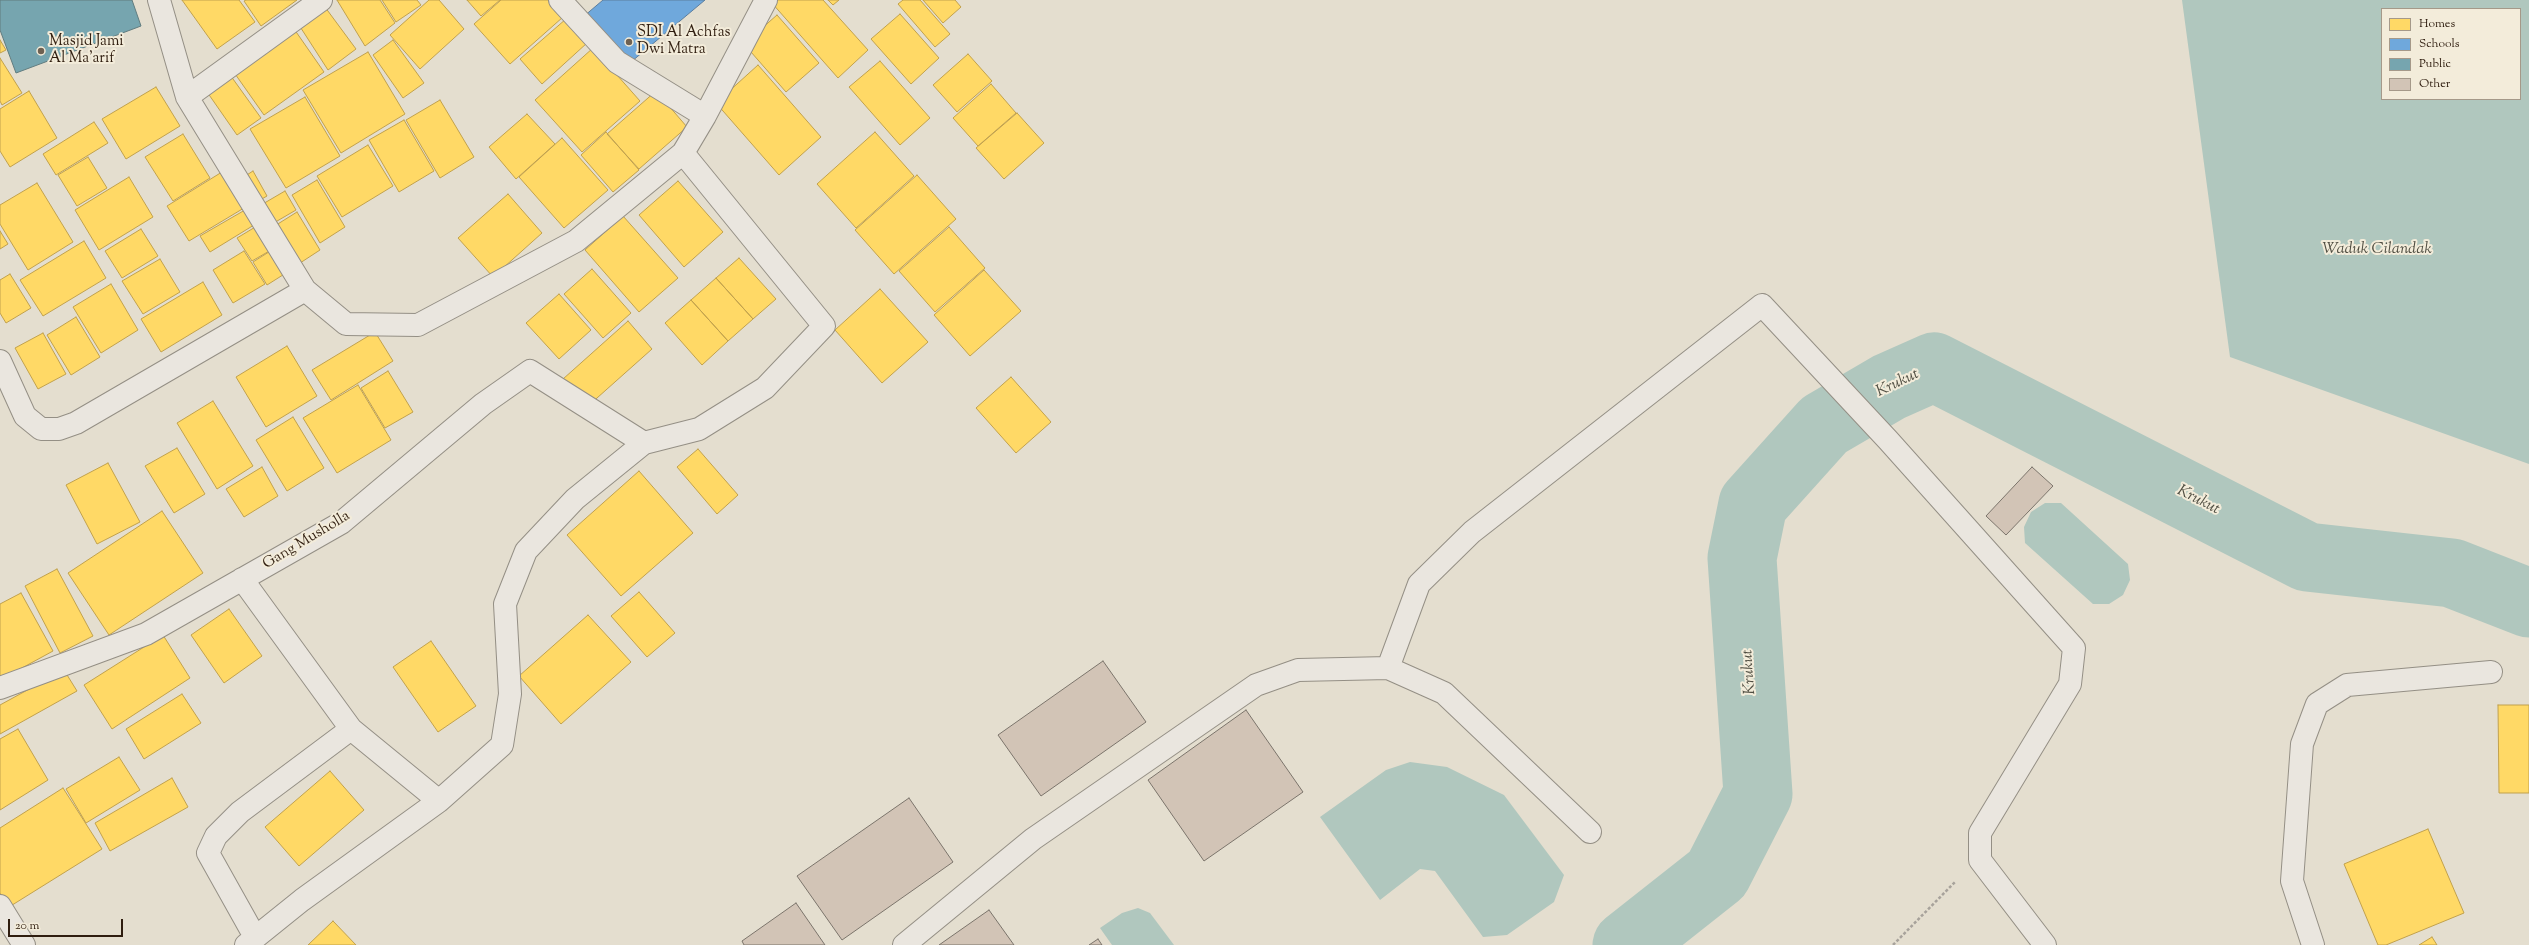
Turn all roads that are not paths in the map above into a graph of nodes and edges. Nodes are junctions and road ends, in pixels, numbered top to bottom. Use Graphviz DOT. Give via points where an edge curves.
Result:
graph roads {
  1 [pos="159,0"];
  2 [pos="321,0"];
  3 [pos="560,0"];
  4 [pos="766,0"];
  5 [pos="187,97"];
  6 [pos="705,116"];
  7 [pos="683,153"];
  8 [pos="305,290"];
  9 [pos="0,361"];
  10 [pos="644,443"];
  11 [pos="242,579"];
  12 [pos="1388,668"];
  13 [pos="2491,672"];
  14 [pos="0,688"];
  15 [pos="351,729"];
  16 [pos="439,801"];
  17 [pos="1590,832"];
  18 [pos="0,906"];
  19 [pos="251,941"];
  20 [pos="24,945"];
  21 [pos="904,945"];
  22 [pos="2045,945"];
  23 [pos="2312,945"];
  1 -- 5 [label="street"];
  2 -- 5 [label="street"];
  3 -- 6 [label="street" via="617,62"];
  4 -- 6 [label="street"];
  5 -- 8 [label="street"];
  6 -- 7 [label="street"];
  7 -- 8 [label="street" via="576,241 418,325 346,324"];
  7 -- 10 [label="street" via="824,326 765,388 700,429"];
  8 -- 9 [label="street" via="76,423 59,429 41,429 25,416"];
  10 -- 11 [label="street, Gang Musholla" via="530,371 483,404 341,523"];
  10 -- 16 [label="street" via="575,499 526,551 505,604 510,694 502,745"];
  11 -- 14 [label="street, Gang Musholla" via="146,634"];
  11 -- 15 [label="street"];
  12 -- 17 [label="street" via="1444,693"];
  12 -- 21 [label="street" via="1298,670 1256,685 1033,839"];
  12 -- 22 [label="street" via="1419,584 1472,532 1762,304 1833,379 2074,648 2070,684 1980,833 1980,860"];
  13 -- 23 [label="street" via="2347,685 2317,704 2302,744 2292,881"];
  15 -- 16 [label="street"];
  15 -- 19 [label="street" via="240,812 216,836 208,852"];
  16 -- 19 [label="street" via="302,900"];
  18 -- 20 [label="street"];
}
